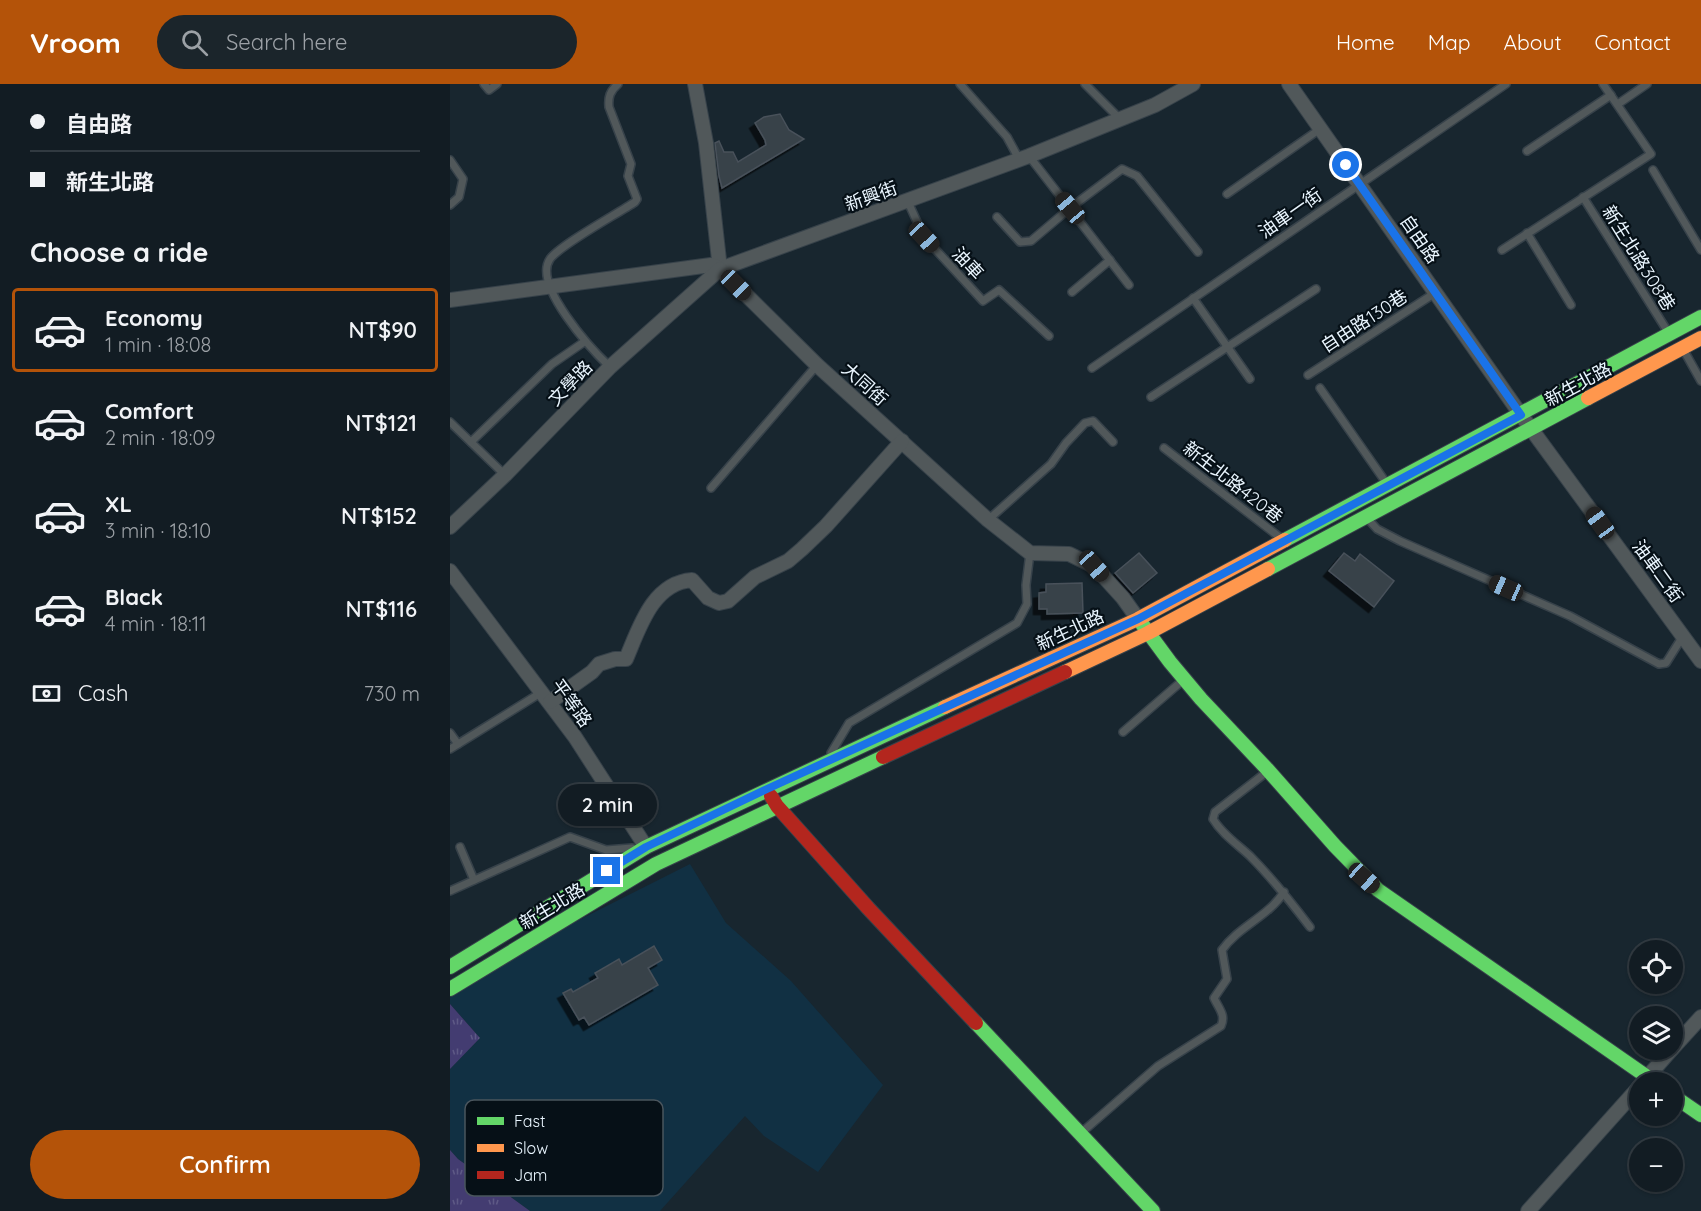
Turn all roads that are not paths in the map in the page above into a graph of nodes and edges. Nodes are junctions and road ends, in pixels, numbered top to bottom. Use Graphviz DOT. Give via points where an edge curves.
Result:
graph roads {
  1 [pos="484,84"];
  2 [pos="497,84"];
  3 [pos="618,84"];
  4 [pos="960,84"];
  5 [pos="1085,84"];
  6 [pos="1193,84"];
  7 [pos="1289,84"];
  8 [pos="1506,84"];
  9 [pos="1603,84"];
  10 [pos="1647,84"];
  11 [pos="699,86"];
  12 [pos="1611,95"];
  13 [pos="1618,104"];
  14 [pos="1119,118"];
  15 [pos="1320,129"];
  16 [pos="1527,151"];
  17 [pos="1024,157"];
  18 [pos="450,160"];
  19 [pos="1653,170"];
  20 [pos="1359,184"];
  21 [pos="1227,194"];
  22 [pos="1583,198"];
  23 [pos="908,202"];
  24 [pos="450,205"];
  25 [pos="1070,208"];
  26 [pos="997,217"];
  27 [pos="1527,233"];
  28 [pos="1502,250"];
  29 [pos="1701,250"];
  30 [pos="1198,252"];
  31 [pos="1110,260"];
  32 [pos="720,269"];
  33 [pos="1129,285"];
  34 [pos="549,288"];
  35 [pos="1316,288"];
  36 [pos="1072,292"];
  37 [pos="1435,293"];
  38 [pos="1193,298"];
  39 [pos="450,300"];
  40 [pos="1571,304"];
  41 [pos="1701,317"];
  42 [pos="1669,334"];
  43 [pos="1049,336"];
  44 [pos="1701,338"];
  45 [pos="584,342"];
  46 [pos="1227,348"];
  47 [pos="1682,348"];
  48 [pos="817,365"];
  49 [pos="610,368"];
  50 [pos="1092,368"];
  51 [pos="1308,375"];
  52 [pos="1250,379"];
  53 [pos="1701,381"];
  54 [pos="1320,387"];
  55 [pos="1151,397"];
  56 [pos="1521,415"];
  57 [pos="450,422"];
  58 [pos="1532,429"];
  59 [pos="902,441"];
  60 [pos="471,442"];
  61 [pos="1113,442"];
  62 [pos="1164,448"];
  63 [pos="505,475"];
  64 [pos="1388,486"];
  65 [pos="711,488"];
  66 [pos="1358,502"];
  67 [pos="1366,517"];
  68 [pos="988,520"];
  69 [pos="450,527"];
  70 [pos="1284,541"];
  71 [pos="1030,553"];
  72 [pos="450,571"];
  73 [pos="1138,619"];
  74 [pos="1148,633"];
  75 [pos="1683,636"];
  76 [pos="1701,661"];
  77 [pos="1184,680"];
  78 [pos="546,697"];
  79 [pos="1123,732"];
  80 [pos="450,733"];
  81 [pos="458,744"];
  82 [pos="450,749"];
  83 [pos="826,762"];
  84 [pos="1268,771"];
  85 [pos="767,789"];
  86 [pos="777,806"];
  87 [pos="460,847"];
  88 [pos="646,847"];
  89 [pos="656,864"];
  90 [pos="474,880"];
  91 [pos="450,891"];
  92 [pos="1284,892"];
  93 [pos="1310,927"];
  94 [pos="450,967"];
  95 [pos="450,988"];
  96 [pos="1701,1017"];
  97 [pos="1683,1037"];
  98 [pos="1663,1060"];
  99 [pos="1632,1072"];
  100 [pos="1654,1072"];
  101 [pos="1629,1101"];
  102 [pos="1683,1103"];
  103 [pos="1701,1115"];
  104 [pos="1081,1133"];
  105 [pos="1153,1211"];
  106 [pos="1528,1211"];
  1 -- 2 [label="lane" via="489,90"];
  3 -- 34 [label="lane" via="611,90 609,107 631,164 628,176 637,199 550,257"];
  4 -- 17 [label="lane"];
  5 -- 14 [label="lane"];
  6 -- 14 [label="street, 新興街" via="1155,105"];
  7 -- 15 [label="street, 自由路"];
  8 -- 20 [label="lane, 油車一街"];
  9 -- 12 [label="lane, 新生北路308巷"];
  10 -- 13 [label="lane"];
  11 -- 32 [label="street"];
  12 -- 13 [label="lane, 新生北路308巷"];
  12 -- 16 [label="lane"];
  13 -- 22 [label="lane, 新生北路308巷" via="1651,154"];
  14 -- 17 [label="street, 新興街"];
  15 -- 20 [label="street, 自由路"];
  15 -- 21 [label="lane"];
  17 -- 23 [label="street, 新興街"];
  17 -- 25 [label="lane"];
  18 -- 24 [label="lane" via="463,179 459,196"];
  19 -- 29 [label="lane"];
  20 -- 37 [label="street, 自由路"];
  20 -- 38 [label="lane, 油車一街"];
  22 -- 27 [label="lane, 新生北路308巷"];
  22 -- 42 [label="lane, 新生北路308巷"];
  23 -- 32 [label="street, 新興街"];
  23 -- 43 [label="lane, 油車" via="924,237 983,301 999,290"];
  25 -- 26 [label="lane" via="1031,241 1020,242"];
  25 -- 30 [label="lane" via="1122,169 1137,176"];
  25 -- 31 [label="lane"];
  27 -- 28 [label="lane, 新生北路308巷"];
  27 -- 40 [label="lane"];
  31 -- 33 [label="lane"];
  31 -- 36 [label="lane"];
  32 -- 34 [label="street, 新興街" via="711,266"];
  32 -- 48 [label="street, 大同街"];
  32 -- 49 [label="street, 文學路"];
  34 -- 39 [label="street, 新興街"];
  34 -- 45 [label="lane"];
  35 -- 46 [label="lane"];
  37 -- 51 [label="lane, 自由路130巷"];
  37 -- 56 [label="street, 自由路"];
  38 -- 46 [label="lane"];
  38 -- 50 [label="lane, 油車一街"];
  41 -- 42 [label="main road, 新生北路"];
  42 -- 56 [label="main road, 新生北路"];
  44 -- 47 [label="main road, 新生北路"];
  45 -- 49 [label="lane"];
  45 -- 60 [label="lane" via="552,364"];
  46 -- 52 [label="lane"];
  46 -- 55 [label="lane"];
  47 -- 53 [label="lane"];
  47 -- 58 [label="main road, 新生北路"];
  48 -- 59 [label="street, 大同街"];
  48 -- 65 [label="lane"];
  49 -- 63 [label="street, 文學路"];
  54 -- 64 [label="lane"];
  56 -- 58 [label="street, 油車二街"];
  56 -- 64 [label="main road, 新生北路"];
  57 -- 60 [label="lane"];
  58 -- 67 [label="main road, 新生北路"];
  58 -- 75 [label="street, 油車二街"];
  59 -- 68 [label="street, 大同街"];
  59 -- 78 [label="street" via="826,526 788,561 755,577 728,601 719,603 708,598 692,580 668,587 642,621 626,659 599,664 592,672"];
  60 -- 63 [label="lane"];
  61 -- 68 [label="lane" via="1093,421 1085,423 1051,464"];
  62 -- 70 [label="lane, 新生北路420巷"];
  63 -- 69 [label="street, 文學路"];
  64 -- 66 [label="main road, 新生北路"];
  66 -- 67 [label="lane"];
  66 -- 70 [label="main road, 新生北路"];
  67 -- 74 [label="main road, 新生北路"];
  67 -- 75 [label="lane" via="1377,529 1400,541 1570,616 1659,664 1666,663"];
  68 -- 71 [label="street, 大同街"];
  70 -- 73 [label="main road, 新生北路"];
  71 -- 73 [label="street" via="1069,554 1094,566"];
  71 -- 83 [label="lane" via="1027,604 1017,622 849,723"];
  72 -- 78 [label="street, 平等路"];
  73 -- 74 [label="main road"];
  73 -- 83 [label="main road, 新生北路"];
  74 -- 77 [label="main road"];
  74 -- 86 [label="main road, 新生北路"];
  75 -- 76 [label="street, 油車二街"];
  77 -- 79 [label="lane"];
  77 -- 84 [label="main road"];
  78 -- 81 [label="lane"];
  78 -- 88 [label="street, 平等路"];
  80 -- 81 [label="lane"];
  81 -- 82 [label="lane"];
  83 -- 85 [label="main road, 新生北路"];
  84 -- 92 [label="lane" via="1215,812 1214,819"];
  84 -- 99 [label="main road" via="1350,865 1378,890"];
  85 -- 86 [label="main road"];
  85 -- 88 [label="main road, 新生北路"];
  86 -- 89 [label="main road, 新生北路"];
  86 -- 104 [label="main road"];
  87 -- 90 [label="lane"];
  88 -- 89 [label="main road, 平等路"];
  88 -- 90 [label="lane" via="606,850 570,837"];
  88 -- 94 [label="main road, 新生北路"];
  89 -- 95 [label="main road, 新生北路"];
  90 -- 91 [label="lane"];
  92 -- 93 [label="lane"];
  92 -- 104 [label="lane" via="1278,902 1232,936 1222,950 1227,979 1215,998 1224,1020 1221,1026 1158,1066"];
  96 -- 97 [label="street"];
  98 -- 100 [label="street"];
  101 -- 106 [label="street"];
  102 -- 103 [label="main road"];
  104 -- 105 [label="main road"];
}
